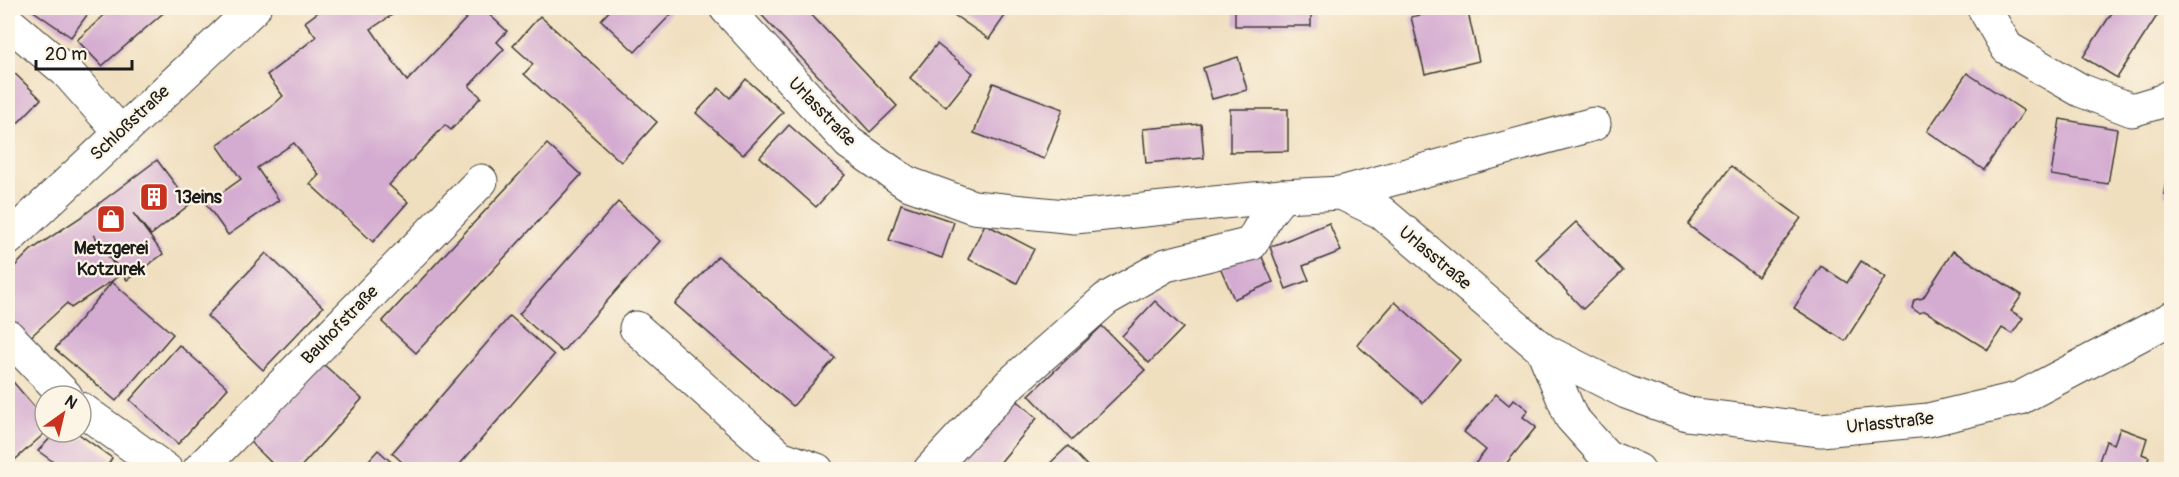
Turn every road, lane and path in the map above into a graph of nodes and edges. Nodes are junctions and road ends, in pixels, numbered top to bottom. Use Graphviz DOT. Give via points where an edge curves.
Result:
graph roads {
  1 [pos="13,8"];
  2 [pos="254,8"];
  3 [pos="726,8"];
  4 [pos="1984,8"];
  5 [pos="8,14"];
  6 [pos="8,22"];
  7 [pos="2172,95"];
  8 [pos="1594,124"];
  9 [pos="120,132"];
  10 [pos="480,181"];
  11 [pos="1341,194"];
  12 [pos="1282,196"];
  13 [pos="8,239"];
  14 [pos="2172,318"];
  15 [pos="636,328"];
  16 [pos="8,336"];
  17 [pos="1543,350"];
  18 [pos="54,384"];
  19 [pos="93,418"];
  20 [pos="166,470"];
  21 [pos="199,470"];
  22 [pos="817,470"];
  23 [pos="930,470"];
  24 [pos="1638,470"];
  1 -- 5 [label="street"];
  2 -- 9 [label="street, Schloßstraße"];
  3 -- 12 [label="street, Urlasstraße" via="849,143 907,183 973,207 1075,217"];
  4 -- 7 [label="street" via="2007,48 2080,90 2132,110"];
  6 -- 9 [label="street" via="67,72"];
  8 -- 11 [label="street"];
  9 -- 13 [label="street, Schloßstraße"];
  10 -- 21 [label="street, Bauhofstraße"];
  11 -- 12 [label="street, Urlasstraße"];
  11 -- 17 [label="street, Urlasstraße" via="1381,212"];
  12 -- 23 [label="street" via="1251,243 1166,265 1106,299 1011,383"];
  14 -- 17 [label="street, Urlasstraße" via="2020,398 1928,420 1821,430 1687,414 1626,392"];
  15 -- 22 [label="street" via="780,458"];
  16 -- 18 [label="street"];
  17 -- 24 [label="street" via="1571,417 1606,456"];
  19 -- 20 [label="street"];
}
